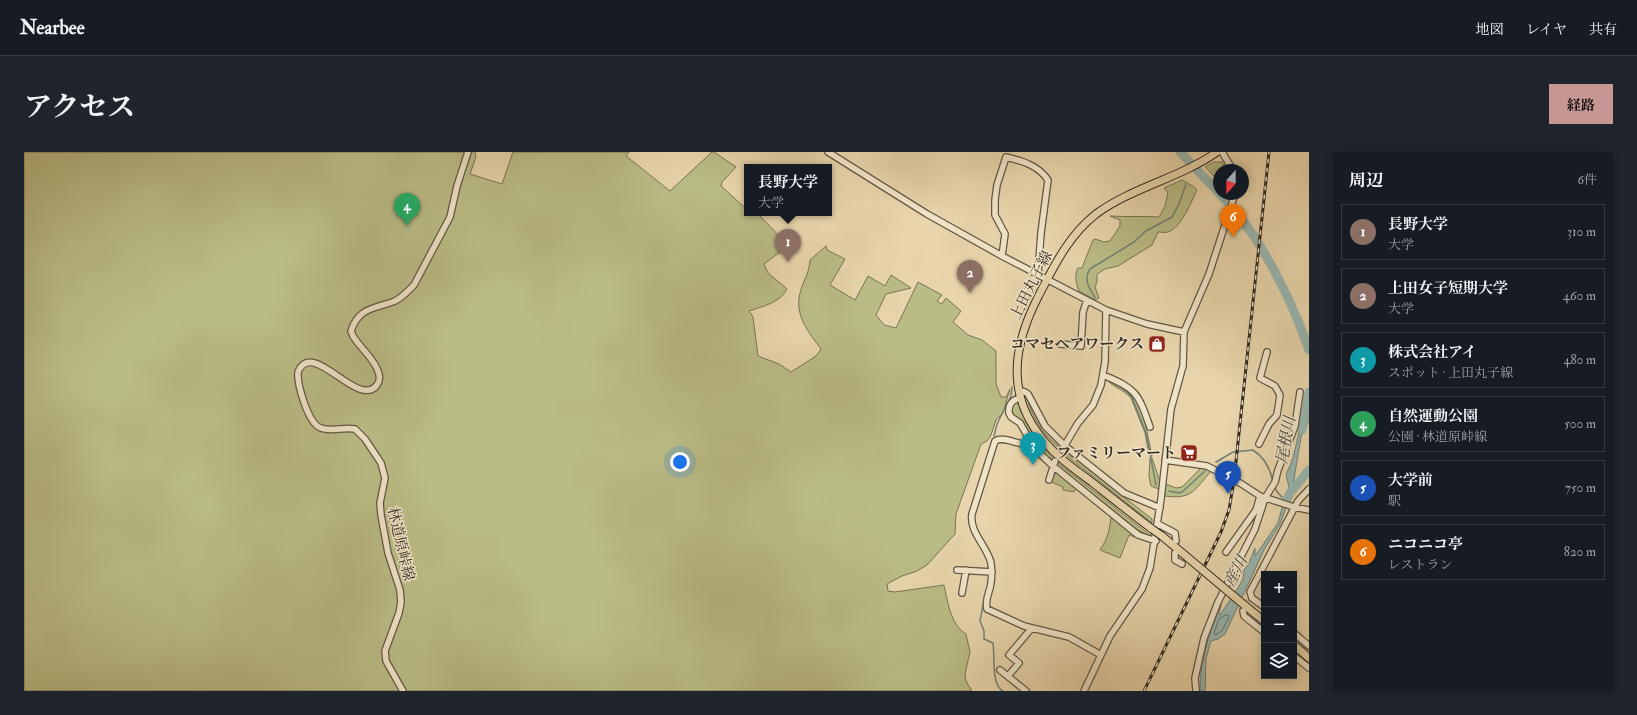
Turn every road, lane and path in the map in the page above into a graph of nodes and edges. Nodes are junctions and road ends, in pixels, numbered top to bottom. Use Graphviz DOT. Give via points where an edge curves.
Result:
graph roads {
  1 [pos="468,152"];
  2 [pos="828,152"];
  3 [pos="1217,152"];
  4 [pos="1222,152"];
  5 [pos="835,154"];
  6 [pos="1006,154"];
  7 [pos="1229,164"];
  8 [pos="1234,200"];
  9 [pos="1002,256"];
  10 [pos="1038,274"];
  11 [pos="1047,279"];
  12 [pos="1086,300"];
  13 [pos="1106,310"];
  14 [pos="1184,332"];
  15 [pos="1060,344"];
  16 [pos="1267,352"];
  17 [pos="1103,375"];
  18 [pos="1019,390"];
  19 [pos="1300,392"];
  20 [pos="1021,398"];
  21 [pos="1150,427"];
  22 [pos="1032,444"];
  23 [pos="1259,444"];
  24 [pos="1064,448"];
  25 [pos="1165,460"];
  26 [pos="1054,464"];
  27 [pos="1049,480"];
  28 [pos="1309,489"];
  29 [pos="1266,498"];
  30 [pos="1293,507"];
  31 [pos="1160,508"];
  32 [pos="1309,510"];
  33 [pos="1155,527"];
  34 [pos="1176,540"];
  35 [pos="1156,541"];
  36 [pos="1226,552"];
  37 [pos="1174,553"];
  38 [pos="1182,564"];
  39 [pos="957,570"];
  40 [pos="966,570"];
  41 [pos="992,572"];
  42 [pos="962,593"];
  43 [pos="1247,603"];
  44 [pos="1261,605"];
  45 [pos="1261,618"];
  46 [pos="1031,629"];
  47 [pos="1261,630"];
  48 [pos="1297,636"];
  49 [pos="1308,647"];
  50 [pos="1297,648"];
  51 [pos="1101,655"];
  52 [pos="1297,657"];
  53 [pos="1309,658"];
  54 [pos="1309,668"];
  55 [pos="1000,670"];
  56 [pos="1008,676"];
  57 [pos="403,691"];
  58 [pos="1026,691"];
  59 [pos="1084,691"];
  60 [pos="1196,691"];
  1 -- 57 [label="street, 林道原峠線" via="450,217 414,284 407,293 396,300 358,315 353,324 353,336 377,369 378,384 374,389 361,390 327,368 314,363 303,365 298,372 300,392 315,425 322,429 355,429 365,439 381,464 384,478 381,515 401,602 385,651 386,661"];
  2 -- 5 [label="street"];
  3 -- 11 [label="main road, 上田丸子線" via="1200,163 1120,200 1096,214 1071,240"];
  4 -- 7 [label="street"];
  5 -- 9 [label="street" via="927,214"];
  6 -- 9 [label="street" via="995,200 995,215 1005,234"];
  6 -- 10 [label="street" via="1030,164 1048,180"];
  8 -- 14 [label="street" via="1209,274"];
  9 -- 10 [label="street"];
  10 -- 11 [label="street"];
  11 -- 12 [label="street"];
  11 -- 18 [label="main road, 上田丸子線" via="1029,316 1019,345"];
  12 -- 13 [label="street"];
  12 -- 15 [label="street" via="1081,346"];
  13 -- 14 [label="street"];
  13 -- 17 [label="street"];
  14 -- 25 [label="street" via="1183,366 1172,403"];
  16 -- 23 [label="street" via="1260,378 1275,386 1280,395 1278,415 1269,424"];
  17 -- 21 [label="street" via="1135,392"];
  17 -- 24 [label="street" via="1098,396"];
  18 -- 20 [label="main road, 上田丸子線"];
  18 -- 24 [label="street" via="1028,394 1045,426"];
  19 -- 29 [label="street" via="1295,426 1275,482"];
  20 -- 22 [label="street" via="1012,401 1008,411 1011,417 1021,424"];
  20 -- 33 [label="main road, 上田丸子線" via="1028,417 1054,452"];
  22 -- 26 [label="street"];
  22 -- 41 [label="street" via="998,440 994,443 989,457 971,521 988,554"];
  24 -- 31 [label="street" via="1124,493"];
  25 -- 29 [label="street" via="1215,469"];
  25 -- 31 [label="street"];
  26 -- 27 [label="street"];
  26 -- 35 [label="street" via="1138,536"];
  28 -- 30 [label="street"];
  29 -- 30 [label="street"];
  29 -- 36 [label="street"];
  29 -- 60 [label="street" via="1255,529 1218,602 1204,638 1195,678"];
  30 -- 32 [label="street"];
  30 -- 43 [label="street" via="1250,592"];
  31 -- 33 [label="street"];
  33 -- 34 [label="street" via="1176,533"];
  33 -- 35 [label="street"];
  33 -- 43 [label="main road, 上田丸子線, bridge" via="1199,567"];
  35 -- 51 [label="street" via="1146,581"];
  37 -- 38 [label="street" via="1175,560"];
  39 -- 40 [label="street"];
  40 -- 41 [label="street"];
  40 -- 42 [label="street"];
  41 -- 46 [label="street" via="987,609"];
  43 -- 44 [label="street"];
  43 -- 45 [label="main road, 上田丸子線"];
  43 -- 47 [label="street" via="1244,616"];
  46 -- 51 [label="street" via="1068,637"];
  46 -- 56 [label="street" via="1009,655 1019,663"];
  48 -- 49 [label="street"];
  50 -- 53 [label="main road"];
  51 -- 59 [label="street"];
  52 -- 54 [label="street"];
  55 -- 56 [label="street"];
  56 -- 58 [label="street"];
}
